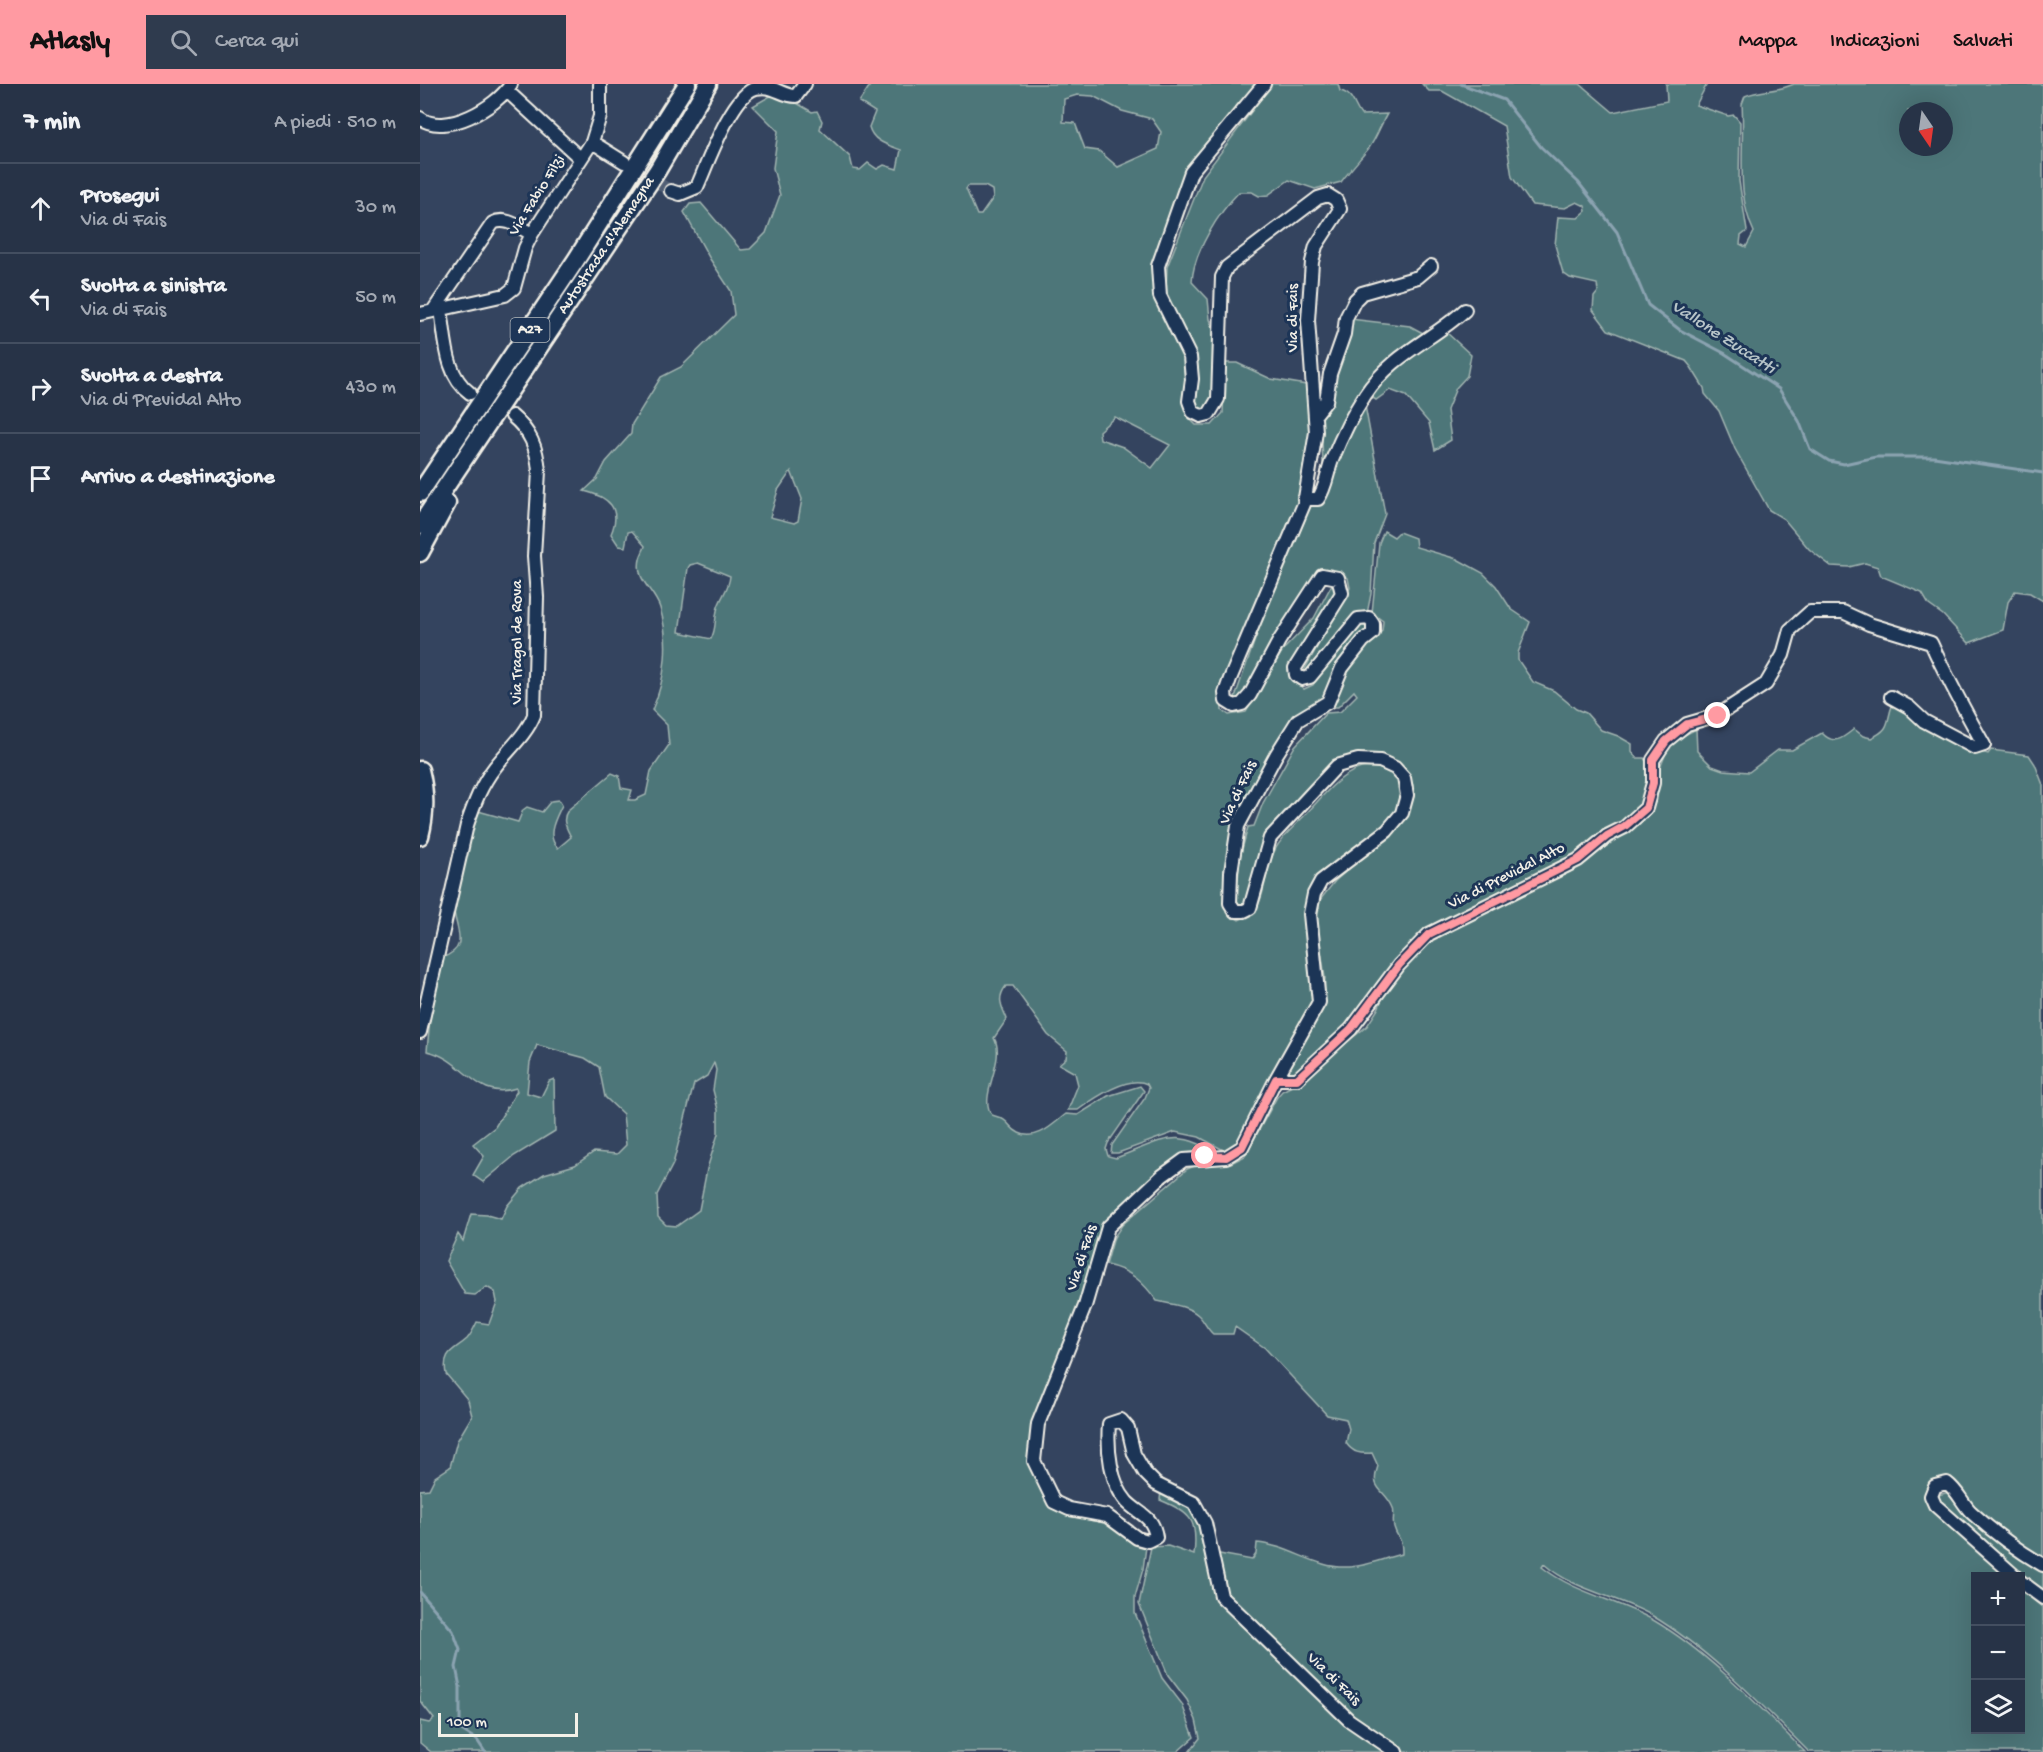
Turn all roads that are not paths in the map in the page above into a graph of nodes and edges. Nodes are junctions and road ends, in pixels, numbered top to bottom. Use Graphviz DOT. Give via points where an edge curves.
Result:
graph roads {
  1 [pos="600,84"];
  2 [pos="687,84"];
  3 [pos="708,84"];
  4 [pos="805,84"];
  5 [pos="1264,84"];
  6 [pos="509,88"];
  7 [pos="420,118"];
  8 [pos="592,142"];
  9 [pos="581,159"];
  10 [pos="624,162"];
  11 [pos="671,191"];
  12 [pos="532,234"];
  13 [pos="1431,266"];
  14 [pos="420,300"];
  15 [pos="1466,310"];
  16 [pos="430,312"];
  17 [pos="470,393"];
  18 [pos="512,416"];
  19 [pos="1315,416"];
  20 [pos="485,430"];
  21 [pos="420,493"];
  22 [pos="1304,499"];
  23 [pos="420,525"];
  24 [pos="420,554"];
  25 [pos="1891,697"];
  26 [pos="420,770"];
  27 [pos="420,836"];
  28 [pos="420,1032"];
  29 [pos="1276,1079"];
  30 [pos="2043,1565"];
  31 [pos="2010,1572"];
  32 [pos="2025,1585"];
  33 [pos="2043,1598"];
  34 [pos="1396,1752"];
  1 -- 8 [label="street, Via Fabio Filzi" via="600,116"];
  2 -- 21 [label="highway, Autostrada d'Alemagna / A27" via="576,260"];
  3 -- 20 [label="highway, Autostrada d'Alemagna / A27" via="657,171"];
  4 -- 11 [label="street" via="796,96 776,87 755,88 745,93 734,107 697,187 680,194"];
  5 -- 19 [label="street, Via di Fais" via="1191,172 1158,266 1160,296 1190,357 1189,401 1193,412 1209,414 1218,399 1222,277 1227,267 1318,198 1328,195 1336,200 1341,209 1316,246 1312,262 1308,320"];
  6 -- 7 [label="street" via="479,113 461,120 439,124"];
  6 -- 9 [label="street"];
  8 -- 9 [label="street, Via Fabio Filzi"];
  8 -- 10 [label="street"];
  9 -- 12 [label="street, Via Fabio Filzi"];
  12 -- 16 [label="street, Via Fabio Filzi" via="510,293"];
  12 -- 16 [label="street" via="506,220 493,223"];
  13 -- 19 [label="street" via="1418,277 1362,293 1348,309 1340,348 1329,374 1326,401"];
  14 -- 16 [label="street"];
  15 -- 22 [label="street" via="1385,369 1345,430 1325,478 1323,493 1318,499"];
  16 -- 17 [label="street" via="451,367 461,386"];
  18 -- 28 [label="street, Via Tragol de Rova" via="530,435 539,471 534,556 534,715 478,794 467,825"];
  19 -- 22 [label="street, Via di Fais" via="1316,432"];
  20 -- 23 [label="highway, Autostrada d'Alemagna / A27"];
  20 -- 24 [label="highway, A27"];
  22 -- 29 [label="street, Via di Fais" via="1230,679 1226,701 1234,706 1250,695 1322,575 1338,578 1341,593 1295,668 1296,675 1302,680 1310,677 1358,619 1369,618 1373,633 1342,668 1328,702 1298,720 1238,826 1231,872 1230,903 1235,911 1250,908 1270,838 1337,766 1358,760 1380,761 1404,778 1407,795 1402,813 1387,831 1321,881 1314,894 1310,914 1319,1002"];
  25 -- 29 [label="street, Via di Previdal Alto" via="1924,721 1975,748 1984,745 1951,688 1931,643 1843,612 1810,612 1790,630 1783,655 1766,684 1718,716 1687,724 1666,741 1653,760 1653,783 1646,808 1578,860 1429,934 1399,965 1351,1029 1297,1079"];
  26 -- 27 [label="highway" via="425,815"];
  29 -- 34 [label="street, Via di Fais" via="1242,1147 1226,1157 1184,1160 1108,1227 1085,1306 1038,1424 1034,1461 1054,1502 1107,1516 1137,1538 1148,1541 1156,1537 1154,1526 1127,1502 1113,1478 1109,1424 1121,1420 1128,1428 1134,1454 1145,1473 1156,1484 1194,1503 1205,1523 1221,1596 1349,1719"];
  30 -- 31 [label="street" via="2014,1548 1969,1510 1947,1483 1935,1486 1931,1496 1935,1505"];
  32 -- 33 [label="street"];
}
